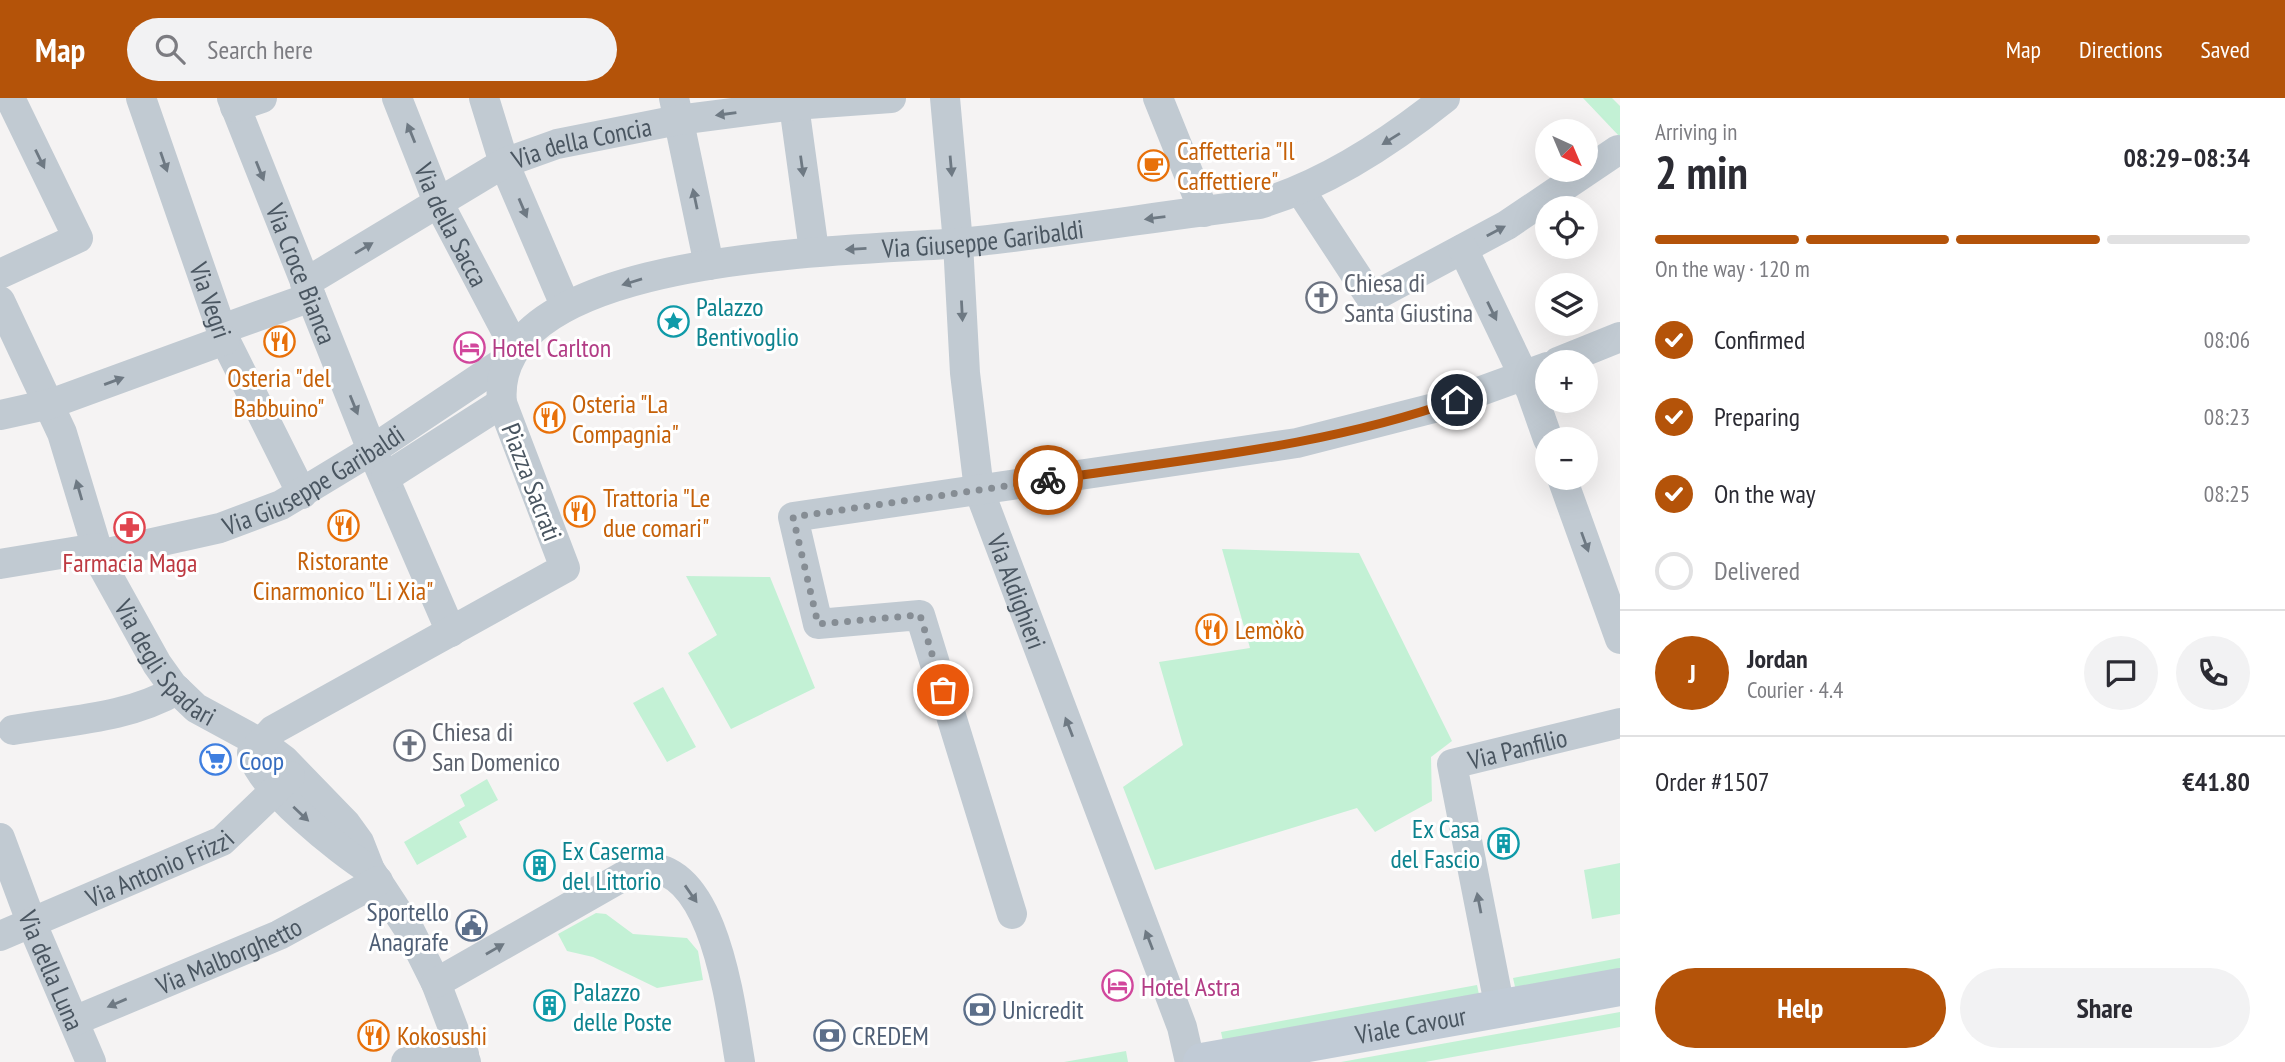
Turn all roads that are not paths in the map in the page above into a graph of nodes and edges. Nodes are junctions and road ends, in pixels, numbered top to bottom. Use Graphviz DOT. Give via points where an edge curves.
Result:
graph roads {
  1 [pos="10,98"];
  2 [pos="141,98"];
  3 [pos="397,98"];
  4 [pos="484,98"];
  5 [pos="891,98"];
  6 [pos="945,98"];
  7 [pos="1158,98"];
  8 [pos="1445,98"];
  9 [pos="243,101"];
  10 [pos="793,101"];
  11 [pos="676,109"];
  12 [pos="1618,150"];
  13 [pos="504,163"];
  14 [pos="1300,190"];
  15 [pos="438,202"];
  16 [pos="1203,212"];
  17 [pos="958,243"];
  18 [pos="1463,249"];
  19 [pos="814,251"];
  20 [pos="709,265"];
  21 [pos="0,274"];
  22 [pos="308,290"];
  23 [pos="0,301"];
  24 [pos="565,305"];
  25 [pos="224,334"];
  26 [pos="1620,337"];
  27 [pos="1588,350"];
  28 [pos="512,354"];
  29 [pos="1535,372"];
  30 [pos="502,403"];
  31 [pos="50,404"];
  32 [pos="0,415"];
  33 [pos="372,450"];
  34 [pos="386,477"];
  35 [pos="979,490"];
  36 [pos="1566,490"];
  37 [pos="302,494"];
  38 [pos="98,552"];
  39 [pos="0,564"];
  40 [pos="451,632"];
  41 [pos="1620,639"];
  42 [pos="177,690"];
  43 [pos="291,719"];
  44 [pos="1620,723"];
  45 [pos="13,730"];
  46 [pos="259,742"];
  47 [pos="293,777"];
  48 [pos="0,838"];
  49 [pos="374,876"];
  50 [pos="1012,914"];
  51 [pos="32,923"];
  52 [pos="0,936"];
  53 [pos="436,983"];
  54 [pos="1620,987"];
  55 [pos="1500,1009"];
  56 [pos="74,1021"];
  57 [pos="465,1058"];
  58 [pos="91,1062"];
  59 [pos="405,1062"];
  60 [pos="740,1062"];
  61 [pos="1190,1062"];
  62 [pos="1202,1062"];
  1 -- 21 [label="street, one-way" via="78,238"];
  2 -- 25 [label="street, Via Vegri, one-way"];
  15 -- 3 [label="street, Via della Sacca, one-way"];
  4 -- 13 [label="street"];
  5 -- 10 [label="street, Via della Concia"];
  6 -- 17 [label="street, Via Aldighieri, one-way"];
  7 -- 16 [label="street"];
  8 -- 14 [label="street, Via Giuseppe Garibaldi, one-way" via="1392,139"];
  9 -- 22 [label="street, Via Croce Bianca, one-way"];
  10 -- 11 [label="street, Via della Concia, one-way"];
  10 -- 19 [label="street, one-way"];
  11 -- 13 [label="street, Via della Concia"];
  20 -- 11 [label="street, one-way"];
  18 -- 12 [label="street, one-way" via="1549,199"];
  13 -- 15 [label="street, Via della Concia"];
  13 -- 24 [label="street, one-way"];
  14 -- 16 [label="street, Via Giuseppe Garibaldi" via="1259,204"];
  14 -- 18 [label="street" via="1371,298"];
  22 -- 15 [label="street, Via della Concia, one-way"];
  15 -- 28 [label="street, Via della Sacca"];
  16 -- 17 [label="street, Via Giuseppe Garibaldi, one-way"];
  17 -- 19 [label="street, Via Giuseppe Garibaldi, one-way"];
  17 -- 35 [label="street, Via Aldighieri, one-way" via="965,373"];
  18 -- 29 [label="street, one-way"];
  19 -- 20 [label="street, Via Giuseppe Garibaldi"];
  20 -- 24 [label="street, Via Giuseppe Garibaldi, one-way" via="654,275"];
  22 -- 25 [label="street, Via della Concia"];
  22 -- 33 [label="street, Via Croce Bianca, one-way"];
  23 -- 31 [label="street, Via degli Spadari"];
  24 -- 28 [label="street, Via Giuseppe Garibaldi"];
  31 -- 25 [label="street, Via della Concia, one-way"];
  25 -- 37 [label="street, Via Vegri"];
  26 -- 27 [label="street"];
  28 -- 30 [label="street" via="500,383"];
  28 -- 33 [label="street, Via Giuseppe Garibaldi"];
  29 -- 35 [label="street" via="1434,408 1297,443"];
  30 -- 34 [label="street, Piazza Sacrati"];
  30 -- 40 [label="street, Piazza Sacrati" via="565,568"];
  31 -- 32 [label="street, Via della Concia"];
  38 -- 31 [label="street, Via degli Spadari, one-way"];
  33 -- 34 [label="street"];
  33 -- 37 [label="street, Via Giuseppe Garibaldi"];
  34 -- 40 [label="street"];
  35 -- 50 [label="street" via="793,517 818,624 920,615"];
  61 -- 35 [label="street, Via Aldighieri, one-way" via="1182,1027"];
  36 -- 41 [label="street, one-way"];
  37 -- 38 [label="street, Via Giuseppe Garibaldi" via="220,528"];
  38 -- 39 [label="street, Via Giuseppe Garibaldi"];
  38 -- 42 [label="street, Via degli Spadari" via="138,633"];
  40 -- 43 [label="street, Piazza Sacrati"];
  42 -- 45 [label="street" via="123,712"];
  42 -- 46 [label="street, Via degli Spadari" via="219,723"];
  43 -- 46 [label="street, Piazza Sacrati"];
  43 -- 47 [label="street" via="283,739"];
  55 -- 44 [label="street, Via Panfilio, one-way" via="1452,764"];
  46 -- 47 [label="street" via="252,757"];
  47 -- 49 [label="street" via="348,856"];
  47 -- 51 [label="street, Via Antonio Frizzi" via="222,841"];
  48 -- 51 [label="street, Via della Luna"];
  49 -- 53 [label="street" via="410,931"];
  49 -- 56 [label="street, Via Malborghetto, one-way" via="279,935"];
  51 -- 52 [label="street, Via Antonio Frizzi"];
  51 -- 56 [label="street, Via della Luna"];
  53 -- 57 [label="street"];
  53 -- 60 [label="street, one-way" via="636,869 653,867 681,881 701,909 722,965"];
  54 -- 55 [label="street, Viale Cavour"];
  55 -- 62 [label="street, Viale Cavour"];
  56 -- 58 [label="street, Via della Luna"];
  57 -- 59 [label="street"];
}
